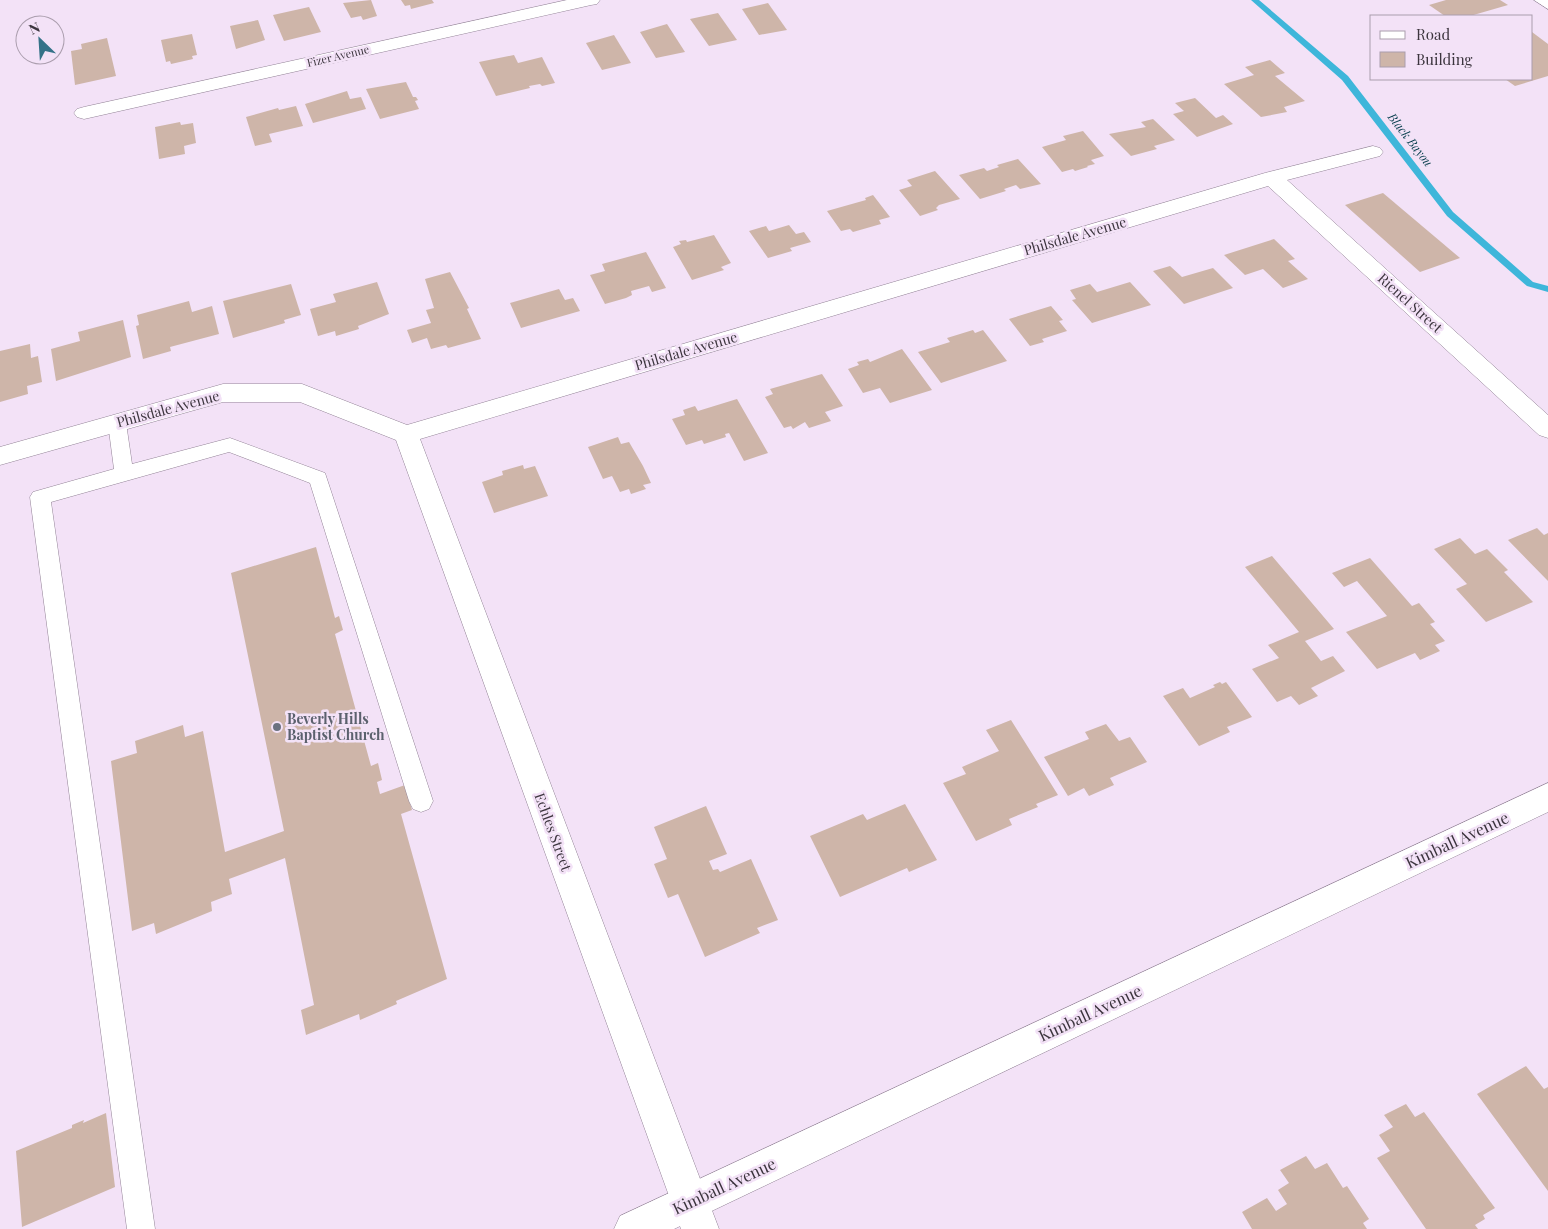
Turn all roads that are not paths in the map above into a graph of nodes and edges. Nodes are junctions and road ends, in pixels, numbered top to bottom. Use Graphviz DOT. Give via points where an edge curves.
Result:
graph roads {
  1 [pos="591,0"];
  2 [pos="1541,0"];
  3 [pos="1548,5"];
  4 [pos="84,113"];
  5 [pos="1373,152"];
  6 [pos="1272,178"];
  7 [pos="117,423"];
  8 [pos="1548,429"];
  9 [pos="406,434"];
  10 [pos="0,456"];
  11 [pos="124,474"];
  12 [pos="1548,797"];
  13 [pos="421,801"];
  14 [pos="695,1215"];
  15 [pos="141,1229"];
  16 [pos="633,1229"];
  1 -- 4 [label="street, Fizer Avenue"];
  2 -- 3 [label="lane"];
  5 -- 6 [label="street, Philsdale Avenue"];
  6 -- 8 [label="street, Rienel Street"];
  6 -- 9 [label="street, Philsdale Avenue"];
  7 -- 9 [label="street, Philsdale Avenue" via="223,393 302,393"];
  7 -- 10 [label="street, Philsdale Avenue"];
  7 -- 11 [label="lane"];
  9 -- 14 [label="street, Echles Street"];
  11 -- 13 [label="lane" via="230,444 318,478"];
  11 -- 15 [label="lane" via="40,497"];
  12 -- 14 [label="street, Kimball Avenue"];
  14 -- 16 [label="street, Kimball Avenue"];
}
